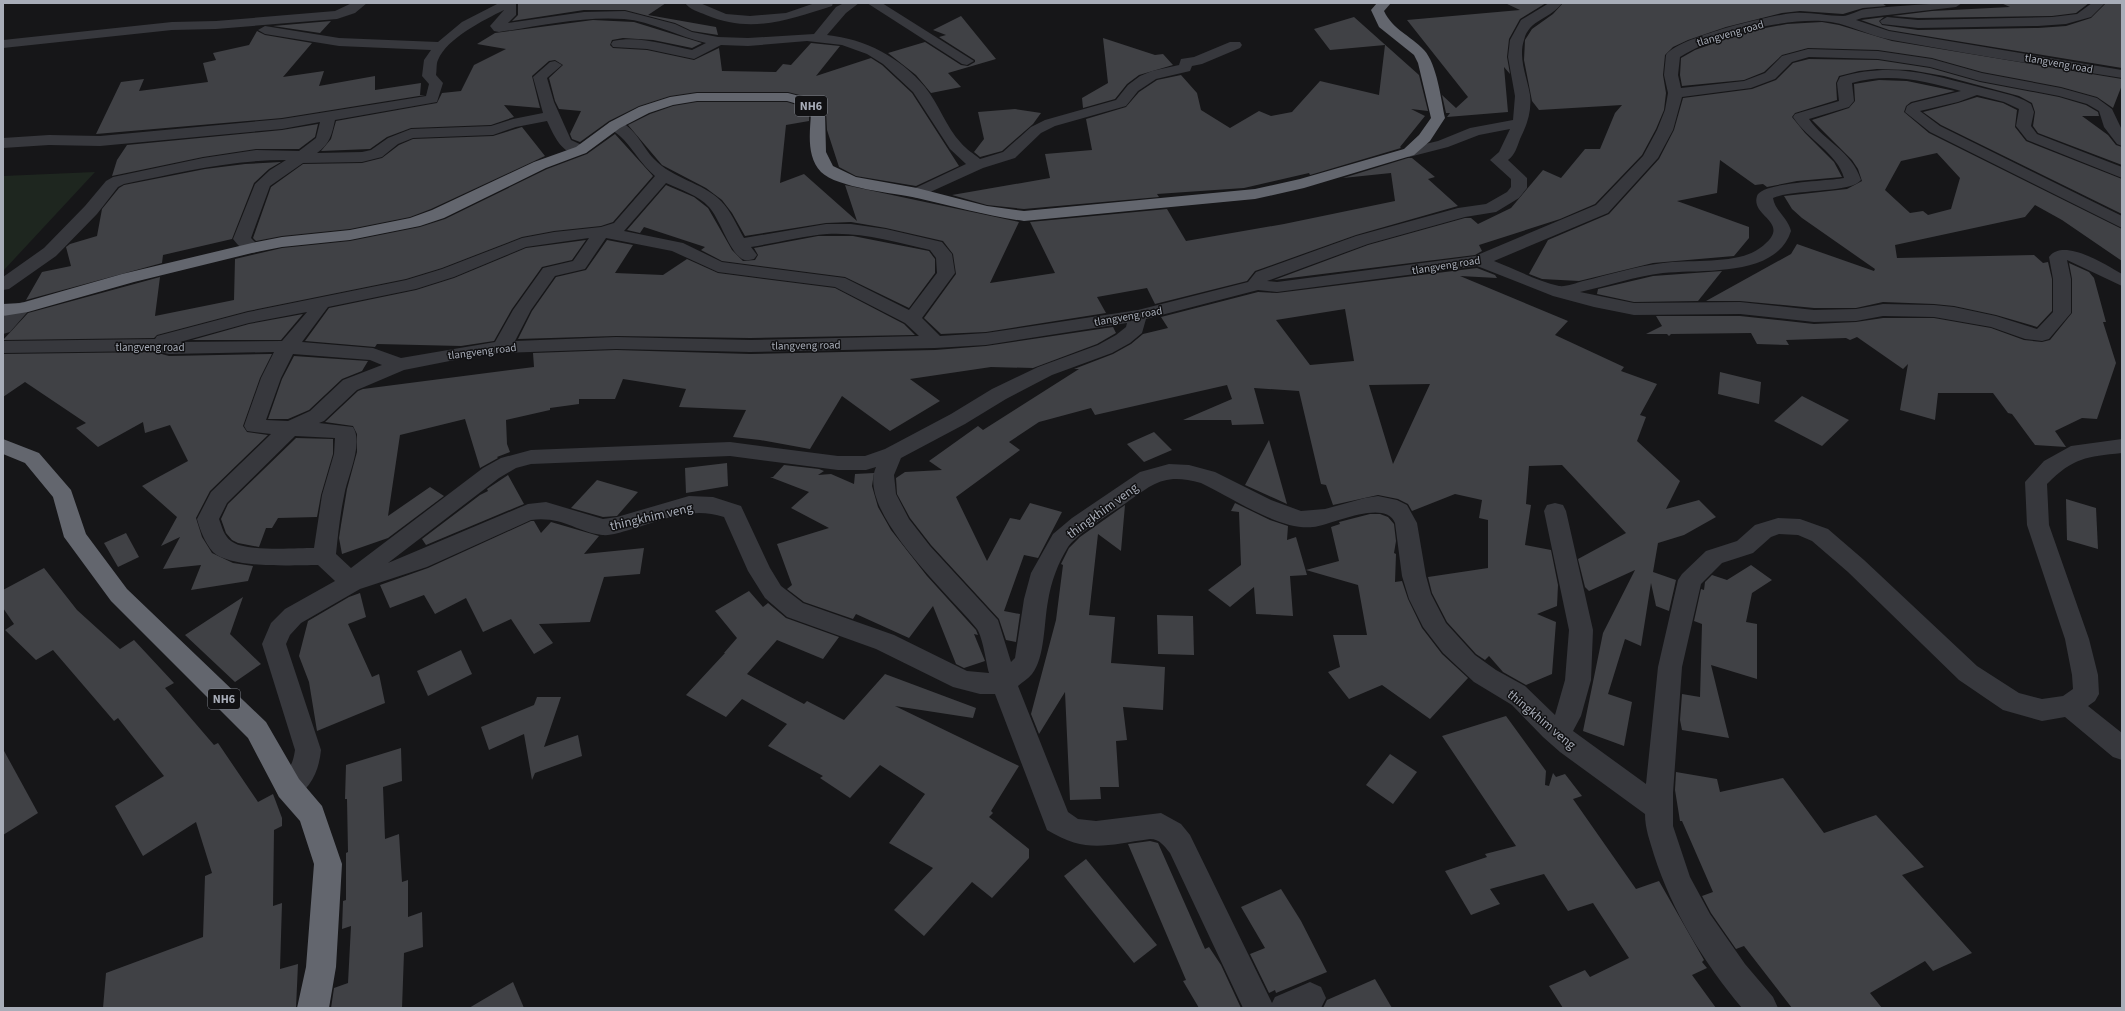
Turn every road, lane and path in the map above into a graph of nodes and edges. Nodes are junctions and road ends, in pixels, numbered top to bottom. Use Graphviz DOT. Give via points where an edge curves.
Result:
graph roads {
  1 [pos="361,3"];
  2 [pos="692,3"];
  3 [pos="827,3"];
  4 [pos="853,3"];
  5 [pos="873,3"];
  6 [pos="1385,3"];
  7 [pos="1556,3"];
  8 [pos="1956,3"];
  9 [pos="2099,3"];
  10 [pos="508,4"];
  11 [pos="1852,17"];
  12 [pos="216,25"];
  13 [pos="818,38"];
  14 [pos="718,41"];
  15 [pos="3,44"];
  16 [pos="618,44"];
  17 [pos="1235,45"];
  18 [pos="441,46"];
  19 [pos="967,61"];
  20 [pos="555,65"];
  21 [pos="2091,69"];
  22 [pos="2122,74"];
  23 [pos="2122,85"];
  24 [pos="1976,91"];
  25 [pos="1675,93"];
  26 [pos="552,116"];
  27 [pos="328,117"];
  28 [pos="1520,123"];
  29 [pos="615,125"];
  30 [pos="2122,140"];
  31 [pos="3,143"];
  32 [pos="581,150"];
  33 [pos="1409,152"];
  34 [pos="299,158"];
  35 [pos="977,165"];
  36 [pos="2122,173"];
  37 [pos="664,176"];
  38 [pos="917,193"];
  39 [pos="2122,223"];
  40 [pos="602,232"];
  41 [pos="739,244"];
  42 [pos="252,248"];
  43 [pos="1480,261"];
  44 [pos="764,273"];
  45 [pos="2122,281"];
  46 [pos="3,285"];
  47 [pos="1258,285"];
  48 [pos="1559,292"];
  49 [pos="322,303"];
  50 [pos="3,305"];
  51 [pos="22,308"];
  52 [pos="3,310"];
  53 [pos="1138,316"];
  54 [pos="912,319"];
  55 [pos="3,328"];
  56 [pos="935,342"];
  57 [pos="154,345"];
  58 [pos="3,347"];
  59 [pos="502,347"];
  60 [pos="286,348"];
  61 [pos="400,365"];
  62 [pos="289,429"];
  63 [pos="3,446"];
  64 [pos="2122,446"];
  65 [pos="892,454"];
  66 [pos="1555,511"];
  67 [pos="324,556"];
  68 [pos="353,582"];
  69 [pos="1004,683"];
  70 [pos="2069,706"];
  71 [pos="1557,733"];
  72 [pos="2122,749"];
  73 [pos="289,788"];
  74 [pos="1659,808"];
  75 [pos="313,1008"];
  76 [pos="1259,1008"];
  77 [pos="1762,1008"];
  1 -- 12 [label="street" via="337,15"];
  2 -- 3 [label="street" via="714,15 752,21 788,17"];
  4 -- 13 [label="street" via="841,10"];
  5 -- 19 [label="street"];
  6 -- 33 [label="highway, NH6" via="1377,10 1384,24 1419,53 1425,63 1438,118 1425,138"];
  7 -- 28 [label="street" via="1551,11 1527,22 1517,41 1515,63 1522,93"];
  8 -- 11 [label="street"];
  9 -- 11 [label="street" via="2091,12 2081,16 2035,22 1909,25"];
  10 -- 14 [label="street" via="511,8 510,13 497,26 498,28 584,16 625,15 670,27 688,35"];
  10 -- 18 [label="street" via="481,17"];
  11 -- 21 [label="street, tlangveng road" via="1886,34"];
  11 -- 25 [label="street, tlangveng road" via="1774,20 1692,43 1673,55 1671,75"];
  12 -- 15 [label="street" via="172,26"];
  12 -- 18 [label="street" via="339,42"];
  13 -- 14 [label="street"];
  13 -- 35 [label="street" via="858,45 888,61 919,89 955,146"];
  14 -- 16 [label="street" via="694,55 647,45"];
  17 -- 35 [label="street" via="1197,61 1186,62 1185,68 1152,74 1131,90 1121,103 1070,116 1036,130 1009,155"];
  18 -- 27 [label="street" via="431,58 429,76 436,83 432,99"];
  20 -- 26 [label="street" via="540,77"];
  21 -- 22 [label="street, tlangveng road"];
  21 -- 23 [label="street"];
  24 -- 36 [label="street" via="2012,100 2026,107 2024,130 2032,137"];
  24 -- 39 [label="street" via="1953,99 1917,106 1912,112 1935,129"];
  24 -- 48 [label="street" via="1944,82 1892,75 1866,74 1845,80 1847,101 1844,104 1800,117 1844,162 1853,180 1847,183 1776,191 1765,196 1766,206 1781,224 1783,231 1766,252 1746,262 1662,268"];
  25 -- 30 [label="street" via="1746,85 1770,76 1788,59 1799,55 1821,52 1878,55 1932,63 1980,77 2092,100 2105,109 2112,127"];
  25 -- 43 [label="street, tlangveng road" via="1665,130 1650,158 1602,210"];
  26 -- 32 [label="street" via="565,143"];
  26 -- 34 [label="street" via="513,123 493,130 411,134 393,141 376,154 362,157"];
  27 -- 31 [label="street" via="164,136 100,141 49,140"];
  27 -- 34 [label="street" via="324,138 319,145"];
  28 -- 33 [label="street" via="1475,131 1443,144"];
  28 -- 47 [label="street" via="1506,154 1498,160 1518,178 1519,188 1514,196 1490,208 1464,212 1362,240 1262,276 1257,281"];
  29 -- 32 [label="highway, NH6"];
  29 -- 37 [label="street" via="629,136 648,162"];
  29 -- 38 [label="highway, NH6" via="644,110 670,101 697,96 788,97 806,102 818,112 818,152 827,169 852,181"];
  32 -- 42 [label="highway, NH6" via="540,165 438,214 414,222 350,235 282,242"];
  33 -- 38 [label="highway, NH6" via="1311,181 1255,194 1071,212 1016,215 987,211"];
  34 -- 42 [label="street" via="262,184 242,239"];
  34 -- 46 [label="street" via="295,155 256,155 119,180 112,184 50,252"];
  35 -- 38 [label="street"];
  37 -- 40 [label="street" via="620,227"];
  37 -- 41 [label="street" via="701,193 716,205"];
  40 -- 44 [label="street" via="677,247 718,267"];
  40 -- 49 [label="street" via="522,243 448,273 410,285"];
  40 -- 59 [label="street" via="579,265 549,272 522,310"];
  41 -- 44 [label="street"];
  41 -- 54 [label="street" via="826,229 851,229 936,246 942,249 944,254 946,273"];
  42 -- 51 [label="highway, NH6" via="128,278"];
  43 -- 47 [label="street, tlangveng road" via="1284,286"];
  43 -- 48 [label="street"];
  44 -- 54 [label="street" via="839,282"];
  45 -- 48 [label="street" via="2079,258 2062,254 2058,257 2062,279 2062,313 2037,336 1996,322 1934,311 1883,310 1814,316 1740,308 1634,309 1606,305"];
  47 -- 53 [label="street, tlangveng road"];
  49 -- 57 [label="street" via="248,318 170,338"];
  49 -- 60 [label="street"];
  50 -- 51 [label="street"];
  51 -- 52 [label="highway, NH6"];
  51 -- 55 [label="street"];
  53 -- 56 [label="street, tlangveng road" via="986,339"];
  53 -- 65 [label="street" via="1134,329 1123,339 1105,349 1045,371"];
  54 -- 56 [label="street"];
  56 -- 59 [label="street, tlangveng road" via="750,346 616,343"];
  57 -- 58 [label="street, tlangveng road"];
  57 -- 60 [label="street, tlangveng road" via="163,348 247,345"];
  59 -- 61 [label="street, tlangveng road"];
  60 -- 61 [label="street, tlangveng road" via="373,354"];
  60 -- 62 [label="street" via="271,378 254,426"];
  61 -- 62 [label="street" via="350,385 317,416"];
  62 -- 67 [label="street" via="346,432 345,454 333,495"];
  62 -- 67 [label="street" via="219,498 208,519 212,532 223,547 239,554"];
  63 -- 73 [label="highway, NH6" via="32,458 63,496 75,537 119,595 257,730"];
  64 -- 70 [label="street" via="2078,451 2052,466 2036,482 2038,525 2077,639 2084,675 2086,694"];
  65 -- 68 [label="street" via="866,463 838,463 730,449 520,459 492,473 376,560"];
  65 -- 69 [label="street" via="883,475 885,494 900,524 922,552 986,621"];
  66 -- 71 [label="street" via="1581,630 1578,680 1568,716"];
  67 -- 68 [label="street" via="333,567"];
  68 -- 69 [label="street, thingkhim veng" via="420,560 528,512 546,510 603,527 689,504 713,505 733,512 760,571 773,592 795,610 885,642 962,680 980,684"];
  68 -- 73 [label="street" via="293,616 280,630 274,644 308,750 307,766 300,778"];
  69 -- 71 [label="street, thingkhim veng" via="1023,667 1027,658 1043,574 1061,540 1148,477 1160,472 1172,472 1206,476 1280,514 1303,519 1387,504 1400,511 1406,523 1414,577 1427,612 1452,646 1483,675 1516,694"];
  69 -- 76 [label="street" via="1057,821 1074,831 1096,834 1150,826 1161,826 1171,833 1180,844"];
  70 -- 72 [label="street"];
  70 -- 74 [label="street" via="2042,710 2012,702 1968,673 1820,535 1800,527 1778,526 1763,531 1745,547 1714,557 1690,580 1670,666"];
  71 -- 74 [label="street, thingkhim veng"];
  73 -- 75 [label="highway, NH6" via="312,815 328,864 322,967"];
  74 -- 77 [label="street" via="1659,826 1677,882 1700,924 1734,976"];
}
